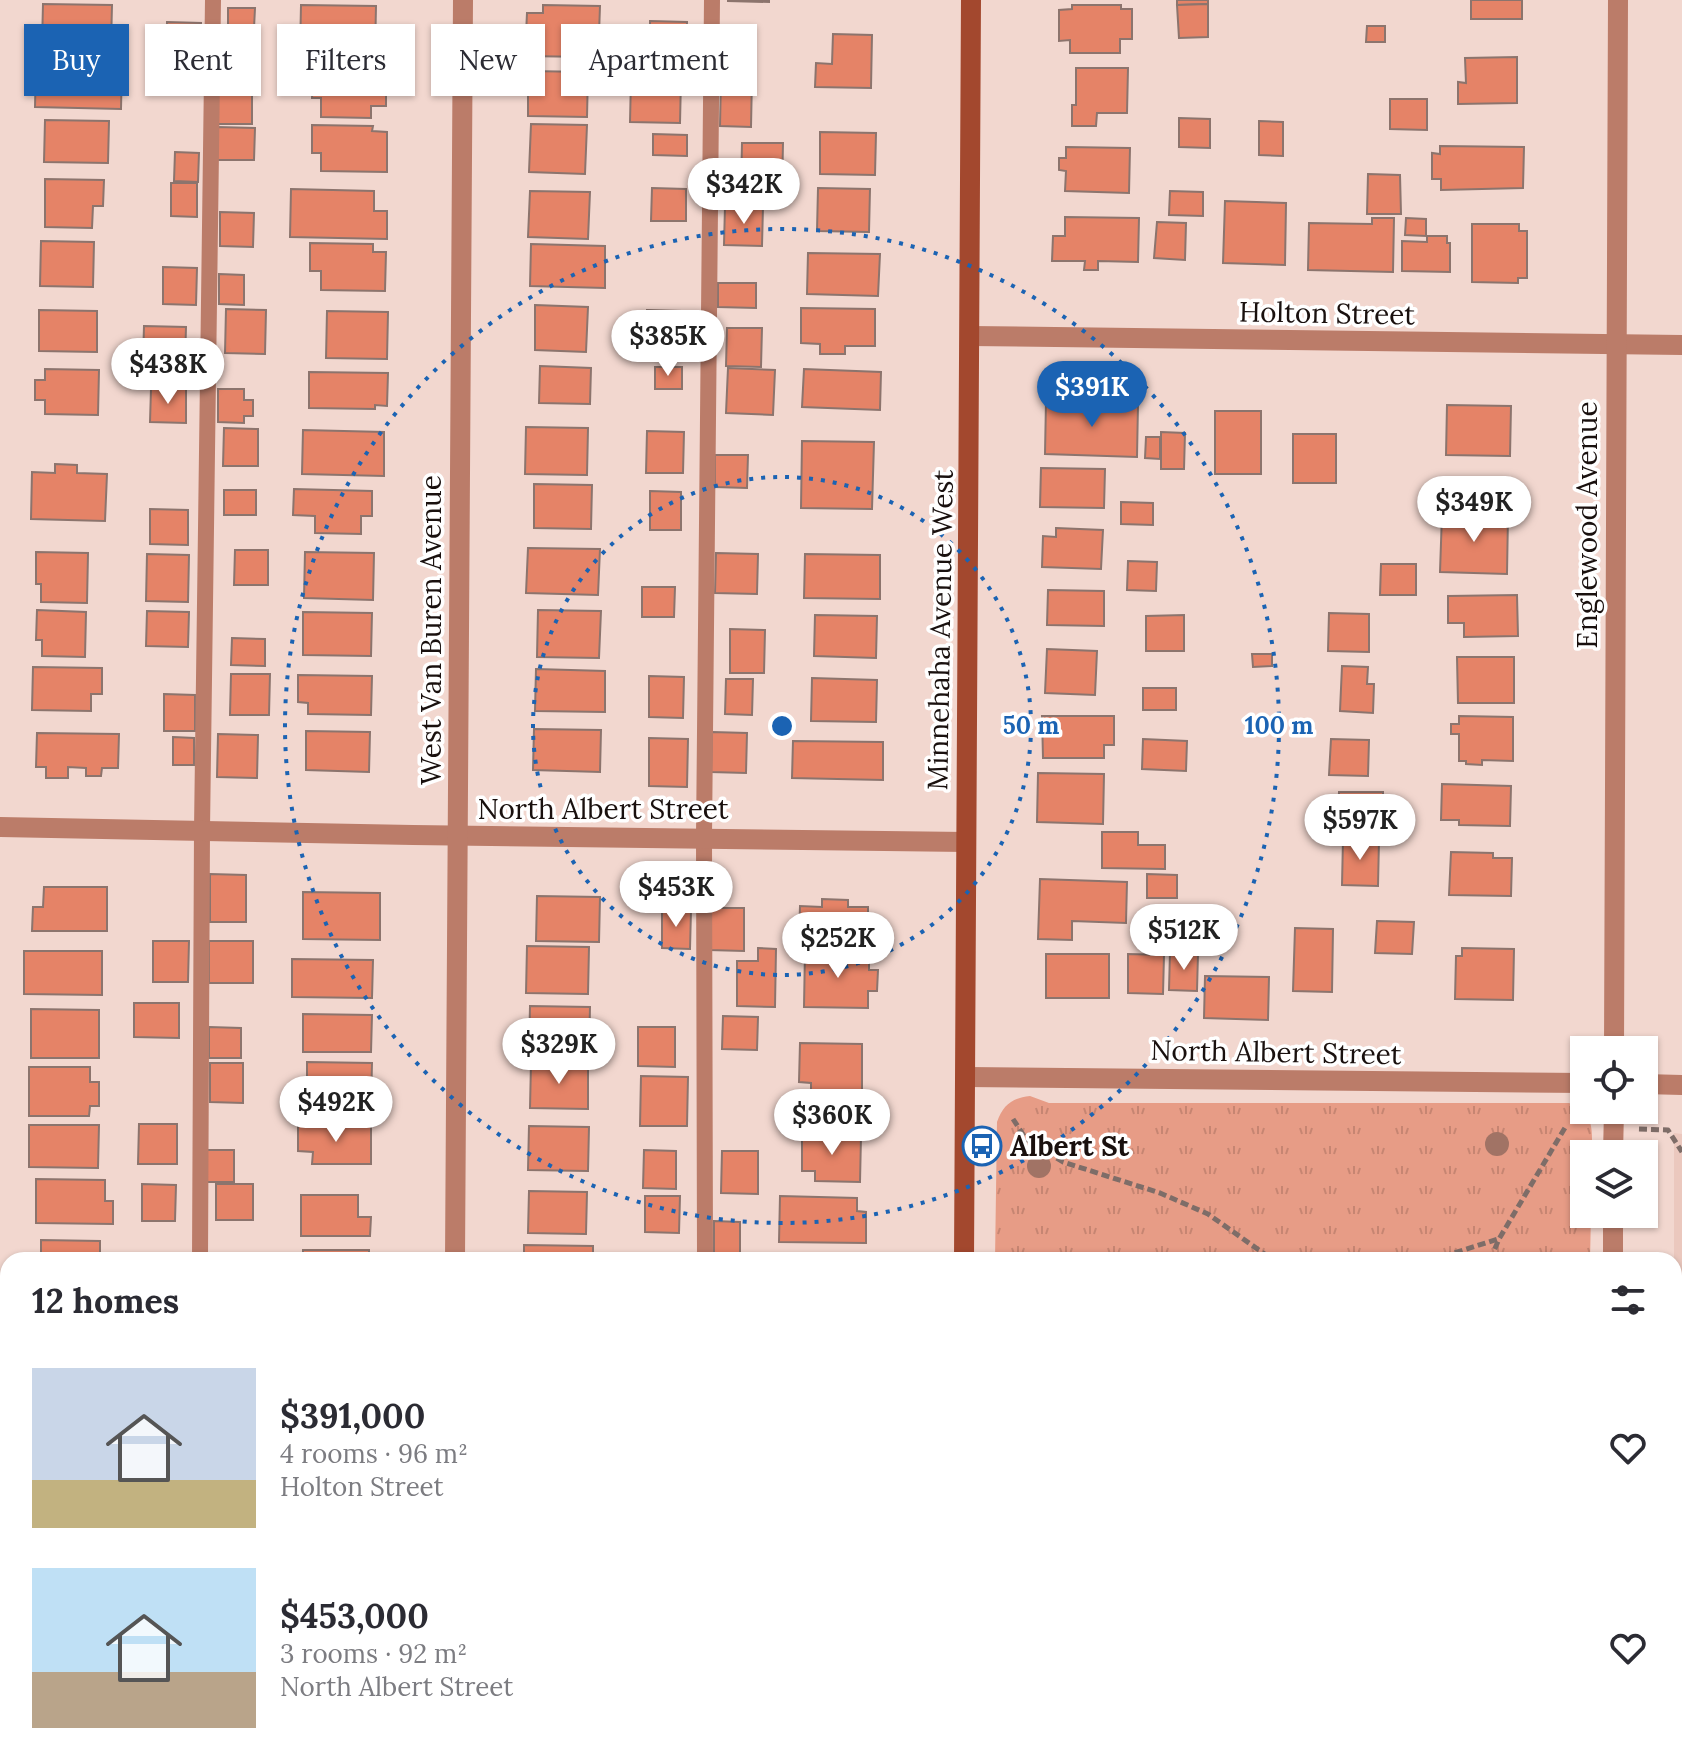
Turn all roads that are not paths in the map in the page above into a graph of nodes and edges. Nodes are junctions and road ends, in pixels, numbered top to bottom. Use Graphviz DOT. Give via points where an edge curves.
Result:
graph roads {
  1 [pos="213,0"];
  2 [pos="463,0"];
  3 [pos="712,0"];
  4 [pos="971,0"];
  5 [pos="1618,0"];
  6 [pos="970,336"];
  7 [pos="1616,345"];
  8 [pos="1682,345"];
  9 [pos="0,827"];
  10 [pos="202,830"];
  11 [pos="459,836"];
  12 [pos="704,837"];
  13 [pos="966,842"];
  14 [pos="1614,1036"];
  15 [pos="967,1077"];
  16 [pos="1570,1083"];
  17 [pos="1658,1084"];
  18 [pos="1682,1085"];
  19 [pos="1613,1228"];
  20 [pos="200,1252"];
  21 [pos="455,1252"];
  22 [pos="705,1252"];
  23 [pos="964,1252"];
  24 [pos="1613,1252"];
  1 -- 10 [label="lane"];
  2 -- 11 [label="street, West Van Buren Avenue"];
  3 -- 12 [label="lane"];
  4 -- 6 [label="street, Minnehaha Avenue West"];
  5 -- 7 [label="street, Englewood Avenue"];
  6 -- 7 [label="street, Holton Street"];
  6 -- 13 [label="street, Minnehaha Avenue West"];
  7 -- 8 [label="street, Holton Street"];
  7 -- 14 [label="street, Englewood Avenue"];
  9 -- 10 [label="street, North Albert Street"];
  10 -- 11 [label="street, North Albert Street"];
  10 -- 20 [label="lane"];
  11 -- 12 [label="street, North Albert Street"];
  11 -- 21 [label="street, West Van Buren Avenue"];
  12 -- 13 [label="street, North Albert Street"];
  12 -- 22 [label="lane"];
  13 -- 15 [label="street, Minnehaha Avenue West"];
  15 -- 16 [label="street, North Albert Street"];
  15 -- 23 [label="street, Minnehaha Avenue West"];
  17 -- 18 [label="street"];
  19 -- 24 [label="street"];
}
